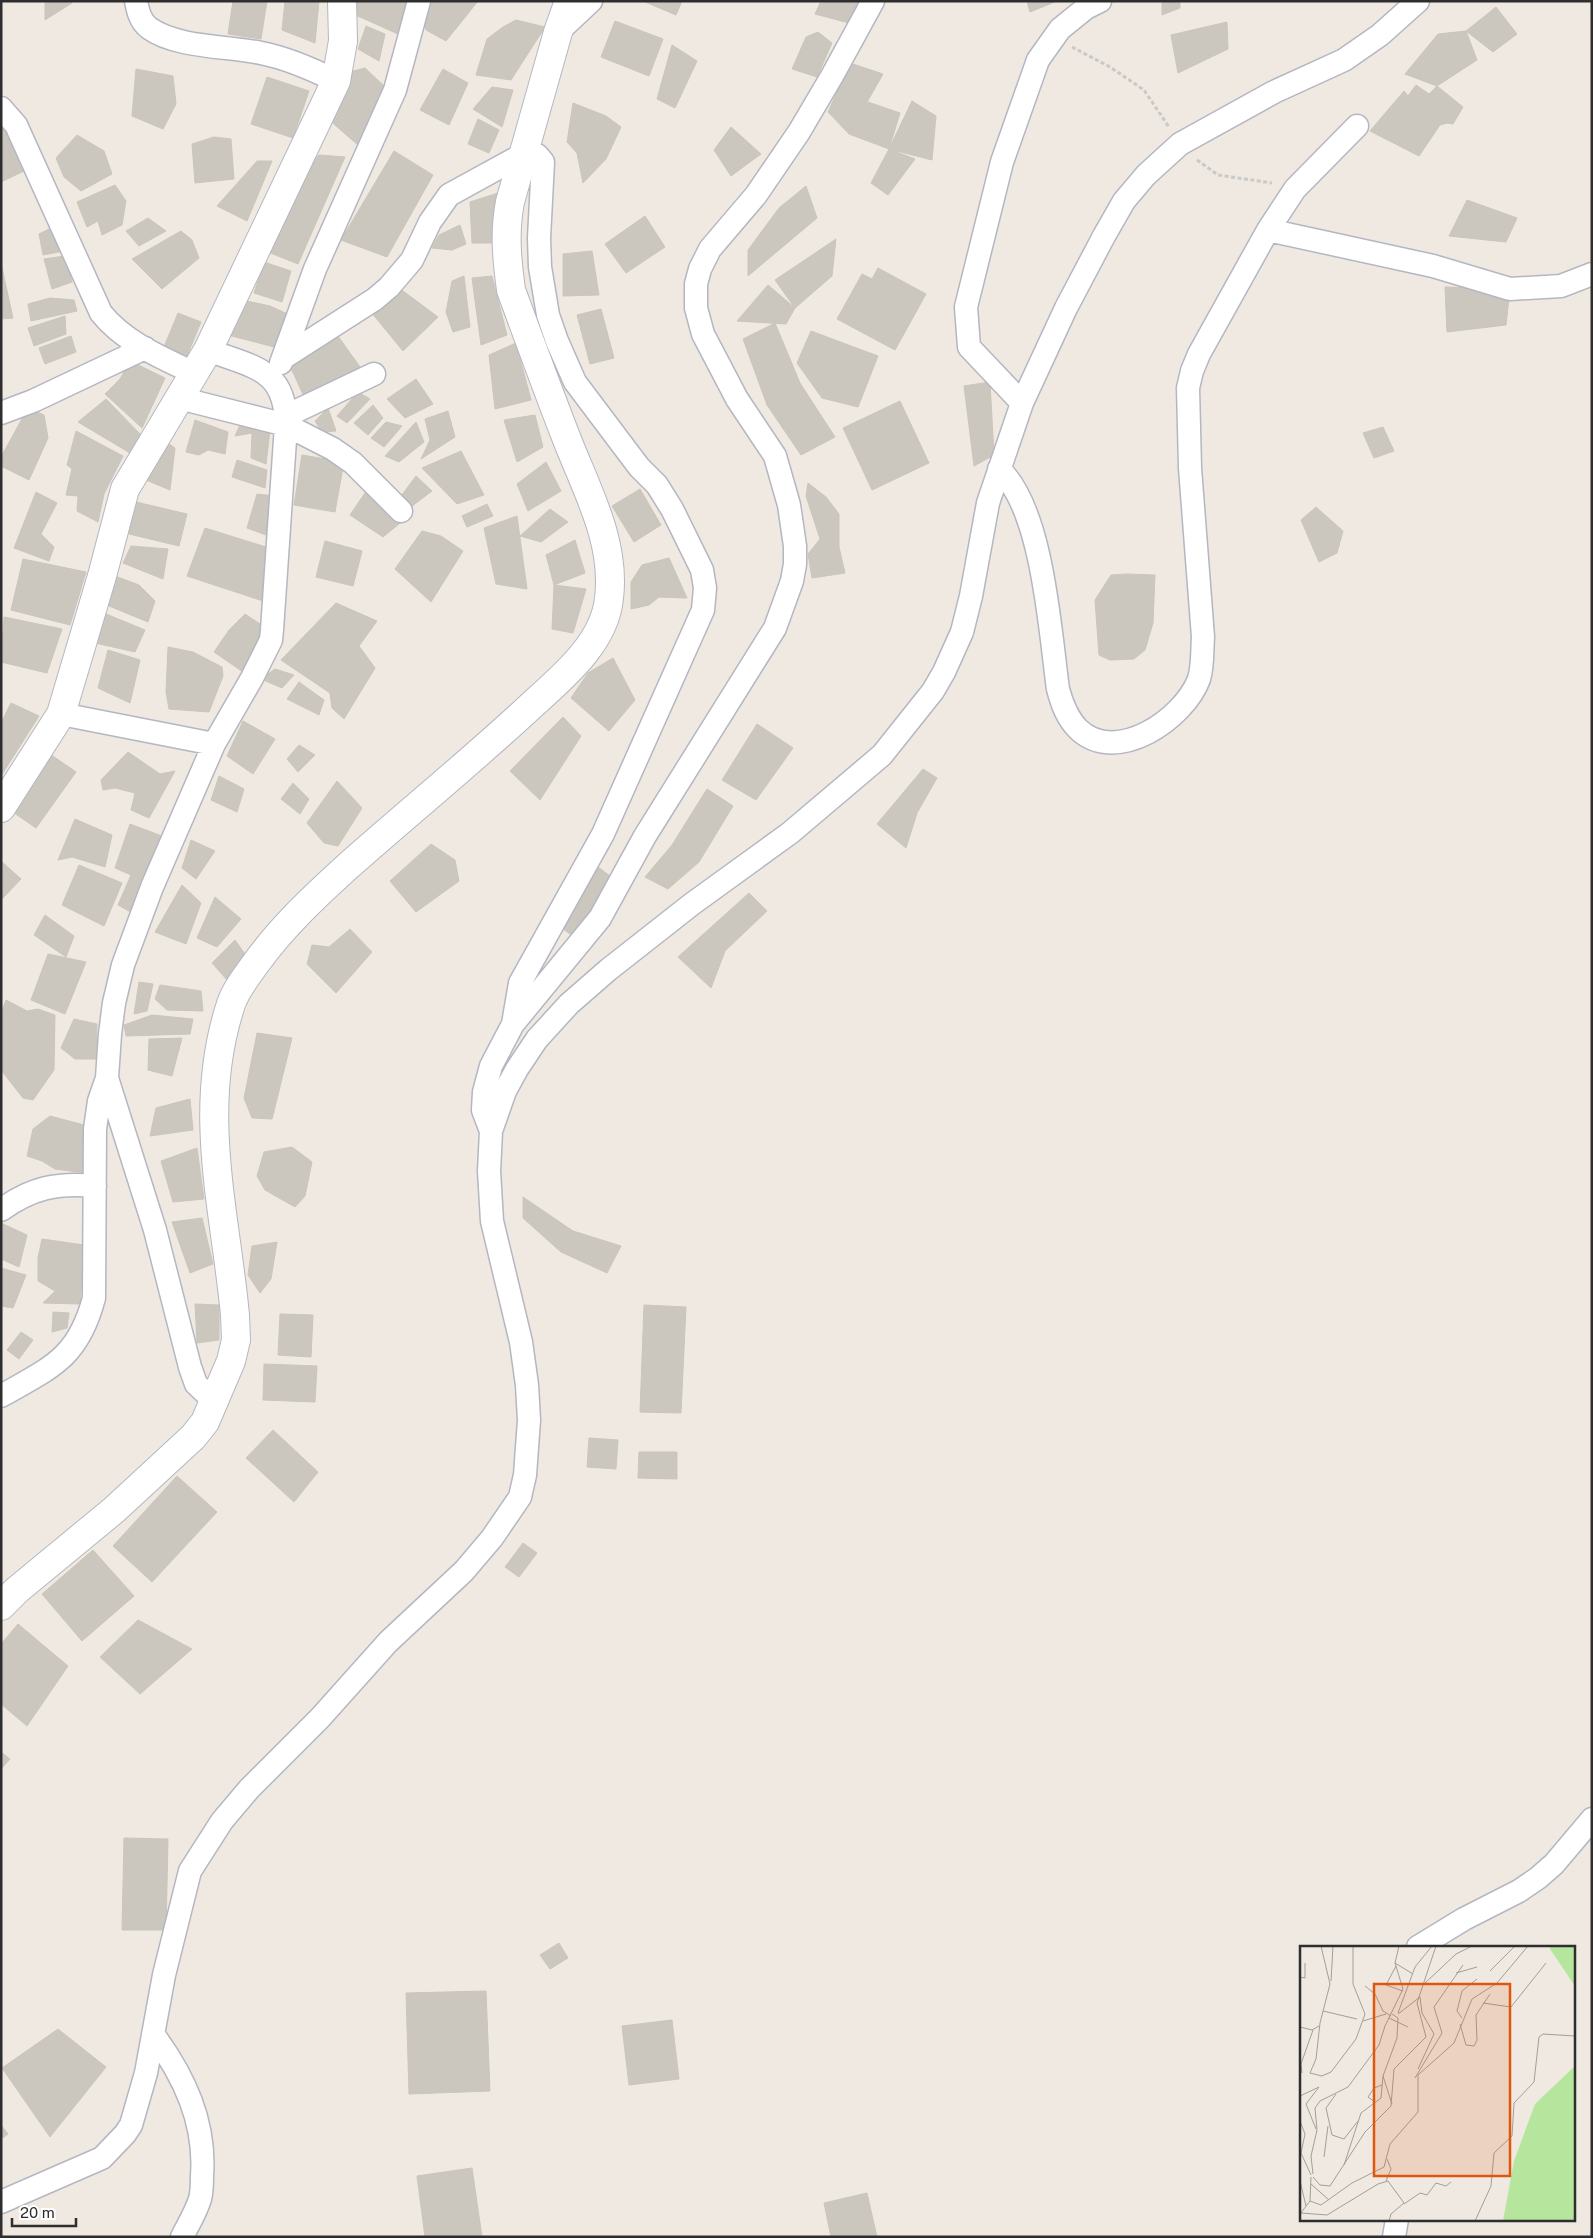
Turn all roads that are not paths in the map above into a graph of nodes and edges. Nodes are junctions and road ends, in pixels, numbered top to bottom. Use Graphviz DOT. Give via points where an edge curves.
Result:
graph roads {
  1 [pos="136,1"];
  2 [pos="342,1"];
  3 [pos="419,1"];
  4 [pos="569,1"];
  5 [pos="591,1"];
  6 [pos="873,1"];
  7 [pos="1100,1"];
  8 [pos="1418,1"];
  9 [pos="558,32"];
  10 [pos="336,81"];
  11 [pos="1,108"];
  12 [pos="1357,126"];
  13 [pos="522,155"];
  14 [pos="1268,230"];
  15 [pos="1592,274"];
  16 [pos="145,348"];
  17 [pos="208,350"];
  18 [pos="283,358"];
  19 [pos="194,373"];
  20 [pos="374,374"];
  21 [pos="275,380"];
  22 [pos="180,398"];
  23 [pos="1022,403"];
  24 [pos="1,413"];
  25 [pos="286,420"];
  26 [pos="999,469"];
  27 [pos="401,511"];
  28 [pos="61,714"];
  29 [pos="214,744"];
  30 [pos="1,808"];
  31 [pos="555,975"];
  32 [pos="576,998"];
  33 [pos="513,1024"];
  34 [pos="107,1078"];
  35 [pos="491,1131"];
  36 [pos="95,1186"];
  37 [pos="1,1210"];
  38 [pos="8,1386"];
  39 [pos="214,1401"];
  40 [pos="1,1606"];
  41 [pos="1592,1819"];
  42 [pos="1420,1946"];
  43 [pos="153,2034"];
  44 [pos="1,2202"];
  45 [pos="1396,2220"];
  46 [pos="182,2237"];
  47 [pos="1394,2237"];
  1 -- 10 [label="street" via="142,20 165,36 261,53 309,68"];
  2 -- 10 [label="street" via="343,41"];
  3 -- 18 [label="street" via="395,90 319,261"];
  4 -- 9 [label="street"];
  5 -- 9 [label="street"];
  6 -- 31 [label="street" via="788,148 756,195 710,249 696,284 696,308 703,334 737,399 775,456 783,480 795,546 789,591 775,628 645,836 600,918"];
  7 -- 23 [label="street" via="1070,19 1052,37 1035,68 1002,162 966,306 969,347"];
  8 -- 23 [label="street" via="1380,35 1344,60 1274,92 1180,144 1146,175 1124,201 1066,308"];
  9 -- 13 [label="street"];
  10 -- 17 [label="street"];
  11 -- 16 [label="street" via="16,125 102,313 110,324"];
  12 -- 14 [label="street" via="1295,189"];
  13 -- 18 [label="street" via="449,195 430,222 412,260 390,287"];
  13 -- 33 [label="street" via="533,154 542,159 540,267 548,315 557,341 576,382 639,467 657,485 672,509 698,560 705,588 703,610 644,746 587,864 520,983"];
  13 -- 39 [label="street" via="506,223 511,290 608,546 610,598 606,618 596,637 558,680 495,740 416,805 293,917 267,948 232,1001 215,1074 213,1132 232,1280 236,1340"];
  14 -- 15 [label="street" via="1433,266 1510,289 1562,286"];
  14 -- 26 [label="street" via="1199,354 1188,388 1202,663 1199,679 1188,698 1166,723 1139,736 1110,742 1079,730 1070,719 1058,689 1035,541 1027,514 1011,483"];
  16 -- 19 [label="street"];
  16 -- 24 [label="street"];
  17 -- 19 [label="street"];
  17 -- 21 [label="street" via="253,367"];
  18 -- 21 [label="street"];
  19 -- 22 [label="street"];
  20 -- 25 [label="street"];
  21 -- 25 [label="street"];
  22 -- 25 [label="street"];
  22 -- 28 [label="street" via="125,489"];
  23 -- 26 [label="street"];
  25 -- 27 [label="street" via="353,463"];
  25 -- 29 [label="street" via="270,640"];
  26 -- 32 [label="street" via="988,503 972,596 955,647 933,690 882,754 790,833 692,904"];
  28 -- 29 [label="street"];
  28 -- 30 [label="street"];
  29 -- 34 [label="street" via="152,887 123,965 114,1003"];
  31 -- 32 [label="street"];
  31 -- 33 [label="street"];
  32 -- 35 [label="street" via="538,1039 517,1069 505,1091"];
  33 -- 35 [label="street" via="491,1066 484,1092 483,1110"];
  34 -- 36 [label="street" via="96,1115"];
  34 -- 39 [label="street" via="155,1230 190,1367 196,1384"];
  35 -- 43 [label="street" via="492,1221 521,1342 530,1420 520,1497 464,1571 388,1642 320,1718 249,1788 222,1821 190,1871"];
  36 -- 37 [label="street" via="73,1184 40,1189"];
  36 -- 38 [label="street" via="94,1298 82,1334 73,1347 48,1369"];
  39 -- 40 [label="street" via="205,1422 174,1455"];
  41 -- 42 [label="street" via="1538,1878"];
  43 -- 44 [label="street" via="131,2125 111,2150 102,2158"];
  43 -- 46 [label="street" via="174,2063 189,2094 199,2128 203,2162 200,2198"];
  45 -- 47 [label="street"];
}
